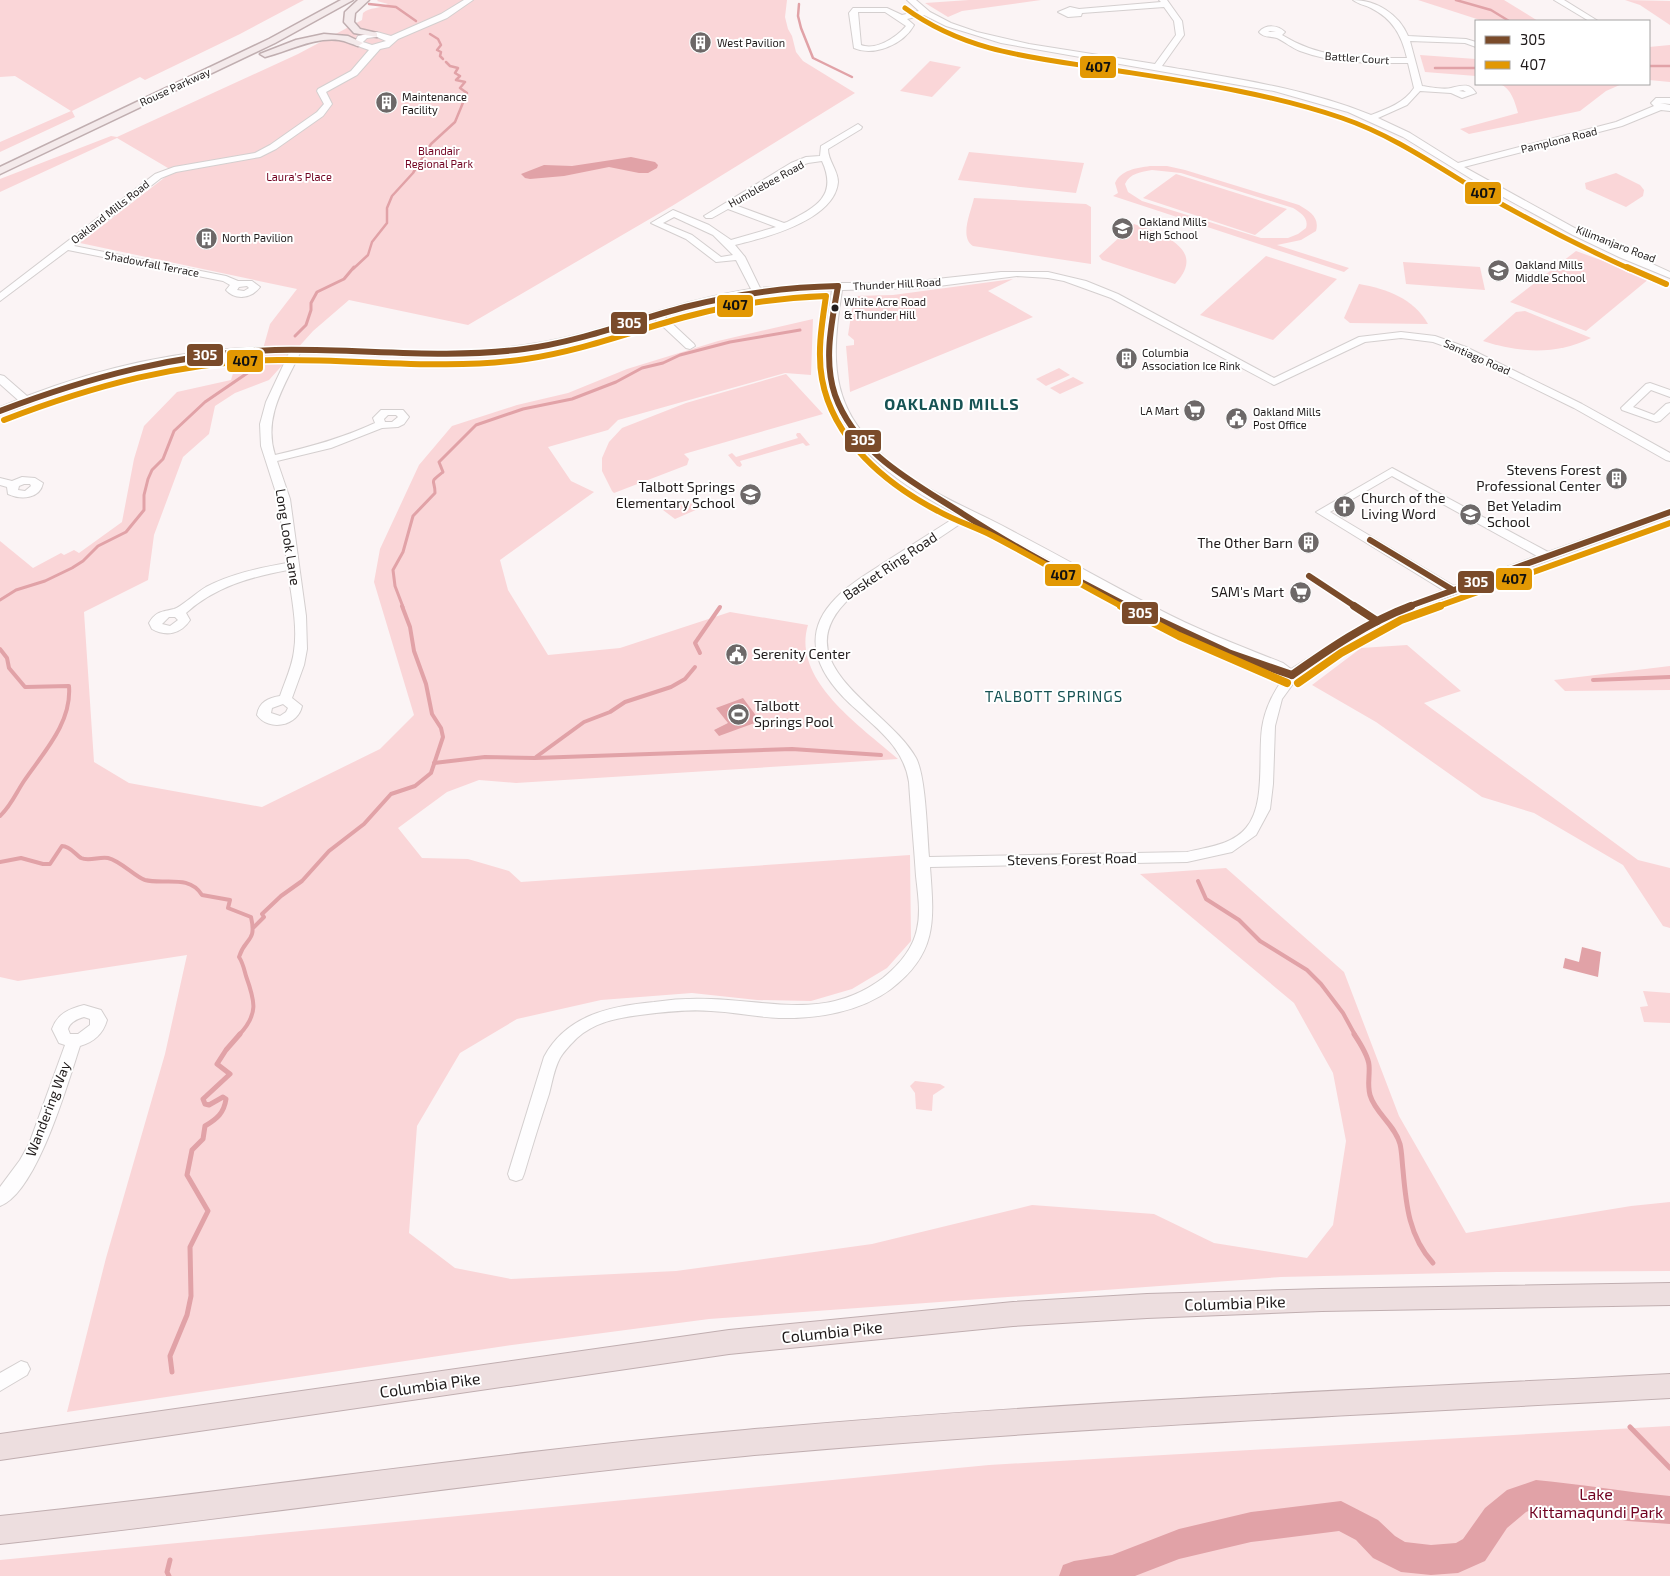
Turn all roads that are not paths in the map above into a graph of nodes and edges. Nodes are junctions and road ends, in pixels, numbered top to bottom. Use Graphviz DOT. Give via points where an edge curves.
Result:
graph roads {
  1 [pos="329,0"];
  2 [pos="348,0"];
  3 [pos="364,0"];
  4 [pos="469,0"];
  5 [pos="910,0"];
  6 [pos="1357,0"];
  7 [pos="1558,0"];
  8 [pos="1165,2"];
  9 [pos="924,12"];
  10 [pos="1079,12"];
  11 [pos="901,18"];
  12 [pos="1592,20"];
  13 [pos="415,28"];
  14 [pos="378,35"];
  15 [pos="1277,36"];
  16 [pos="1405,38"];
  17 [pos="1475,38"];
  18 [pos="390,40"];
  19 [pos="1466,41"];
  20 [pos="360,44"];
  21 [pos="1475,45"];
  22 [pos="377,47"];
  23 [pos="363,60"];
  24 [pos="1411,61"];
  25 [pos="1157,67"];
  26 [pos="1418,88"];
  27 [pos="172,89"];
  28 [pos="1453,91"];
  29 [pos="1670,101"];
  30 [pos="1660,107"];
  31 [pos="1670,108"];
  32 [pos="1371,118"];
  33 [pos="858,128"];
  34 [pos="825,158"];
  35 [pos="0,159"];
  36 [pos="1456,166"];
  37 [pos="0,171"];
  38 [pos="727,206"];
  39 [pos="709,216"];
  40 [pos="1562,224"];
  41 [pos="785,227"];
  42 [pos="731,243"];
  43 [pos="66,246"];
  44 [pos="740,257"];
  45 [pos="1670,265"];
  46 [pos="1670,275"];
  47 [pos="236,284"];
  48 [pos="838,286"];
  49 [pos="757,291"];
  50 [pos="0,298"];
  51 [pos="658,316"];
  52 [pos="690,346"];
  53 [pos="296,350"];
  54 [pos="0,378"];
  55 [pos="1274,382"];
  56 [pos="1670,394"];
  57 [pos="25,400"];
  58 [pos="1670,406"];
  59 [pos="0,411"];
  60 [pos="1641,414"];
  61 [pos="381,424"];
  62 [pos="1621,429"];
  63 [pos="1670,458"];
  64 [pos="271,459"];
  65 [pos="0,481"];
  66 [pos="13,485"];
  67 [pos="1670,512"];
  68 [pos="966,515"];
  69 [pos="1547,557"];
  70 [pos="294,565"];
  71 [pos="1453,590"];
  72 [pos="178,613"];
  73 [pos="1292,675"];
  74 [pos="285,700"];
  75 [pos="922,862"];
  76 [pos="74,1041"];
  77 [pos="516,1174"];
  78 [pos="0,1199"];
  79 [pos="1670,1294"];
  80 [pos="21,1369"];
  81 [pos="0,1383"];
  82 [pos="1670,1386"];
  83 [pos="0,1447"];
  84 [pos="0,1530"];
  1 -- 35 [label="main road, Rouse Parkway" via="260,37"];
  2 -- 27 [label="main road, Rouse Parkway" via="272,42"];
  3 -- 14 [label="main road" via="350,12 348,22 357,31"];
  4 -- 13 [label="street"];
  5 -- 9 [label="street, Kilimanjaro Road"];
  6 -- 16 [label="street" via="1388,14 1401,26"];
  7 -- 12 [label="street"];
  8 -- 10 [label="street"];
  8 -- 25 [label="street" via="1182,30"];
  9 -- 11 [label="street"];
  9 -- 25 [label="street, Kilimanjaro Road" via="946,24 981,35"];
  11 -- 11 [label="street" via="884,9 854,12 857,46 874,49 907,32 910,25"];
  13 -- 14 [label="street"];
  13 -- 18 [label="street"];
  14 -- 18 [label="street"];
  14 -- 20 [label="street" via="361,38"];
  15 -- 24 [label="street, Battler Court" via="1302,50 1328,57"];
  16 -- 19 [label="street"];
  16 -- 24 [label="street"];
  17 -- 19 [label="street"];
  18 -- 22 [label="street, Oakland Mills Road" via="386,45"];
  19 -- 21 [label="street"];
  20 -- 22 [label="street"];
  20 -- 23 [label="street"];
  20 -- 27 [label="main road" via="341,37 305,42"];
  22 -- 23 [label="street, Oakland Mills Road"];
  23 -- 43 [label="street, Oakland Mills Road" via="354,73 321,91 328,104 320,114 273,147 248,158 184,168 158,176"];
  24 -- 26 [label="street"];
  25 -- 32 [label="street, Kilimanjaro Road" via="1301,95"];
  26 -- 28 [label="street"];
  26 -- 32 [label="street" via="1405,103"];
  27 -- 37 [label="main road, Rouse Parkway"];
  29 -- 30 [label="street, Pamplona Road" via="1656,101"];
  30 -- 31 [label="street, Pamplona Road"];
  30 -- 36 [label="street, Pamplona Road" via="1619,124"];
  32 -- 36 [label="street, Kilimanjaro Road"];
  33 -- 34 [label="street" via="827,145 824,148"];
  34 -- 38 [label="street, Humblebee Road" via="794,165"];
  34 -- 41 [label="street" via="831,168 832,191 815,209"];
  36 -- 40 [label="street, Kilimanjaro Road"];
  38 -- 39 [label="street, Humblebee Road"];
  38 -- 41 [label="street"];
  40 -- 45 [label="street, Kilimanjaro Road"];
  40 -- 46 [label="street, Kilimanjaro Road" via="1583,238"];
  41 -- 42 [label="street"];
  42 -- 44 [label="street"];
  42 -- 44 [label="street" via="714,230 673,213 656,223 689,237 719,260"];
  43 -- 47 [label="street, Shadowfall Terrace" via="226,279"];
  43 -- 50 [label="street, Oakland Mills Road"];
  44 -- 49 [label="street"];
  48 -- 49 [label="street, Thunder Hill Road"];
  48 -- 55 [label="street, Thunder Hill Road" via="904,286 1016,273 1075,280 1105,290"];
  48 -- 68 [label="street" via="830,362 840,408 865,444 884,462 920,489"];
  49 -- 51 [label="street, Thunder Hill Road" via="723,297"];
  51 -- 52 [label="street"];
  51 -- 53 [label="street, Thunder Hill Road" via="565,342 498,352"];
  53 -- 57 [label="street, Thunder Hill Road" via="227,353 156,362 87,378"];
  53 -- 64 [label="street, Long Look Lane" via="266,415 266,439"];
  54 -- 57 [label="street"];
  55 -- 62 [label="street, Santiago Road" via="1363,340 1418,336 1462,349"];
  56 -- 60 [label="street" via="1650,386 1626,408"];
  57 -- 59 [label="street, Thunder Hill Road"];
  58 -- 60 [label="street" via="1656,419"];
  60 -- 62 [label="street"];
  61 -- 64 [label="street" via="338,443"];
  62 -- 63 [label="street, Santiago Road"];
  64 -- 70 [label="street, Long Look Lane" via="284,499"];
  65 -- 66 [label="street"];
  67 -- 69 [label="street, Stevens Forest Road"];
  68 -- 73 [label="street" via="980,526 1149,617 1206,643"];
  68 -- 75 [label="street, Basket Ring Road" via="838,600 825,621 821,637 825,662 834,679 894,737 911,762"];
  69 -- 71 [label="street, Stevens Forest Road"];
  69 -- 71 [label="street" via="1392,471 1322,512"];
  70 -- 72 [label="street" via="225,581 197,596"];
  70 -- 74 [label="street, Long Look Lane" via="300,648 298,665"];
  71 -- 73 [label="street, Stevens Forest Road" via="1397,611 1364,628"];
  73 -- 75 [label="street, Stevens Forest Road" via="1274,704 1264,799 1258,825 1231,848 1187,857"];
  75 -- 77 [label="street" via="925,928 921,941 902,969 878,992 850,1004 811,1012 689,1004 629,1010 602,1016 572,1032 552,1058"];
  76 -- 78 [label="street, Wandering Way" via="38,1142 17,1180"];
  79 -- 83 [label="highway, Columbia Pike" via="1156,1306 974,1318 729,1342"];
  80 -- 81 [label="street"];
  82 -- 84 [label="highway" via="1167,1413 755,1442 558,1462"];
}
